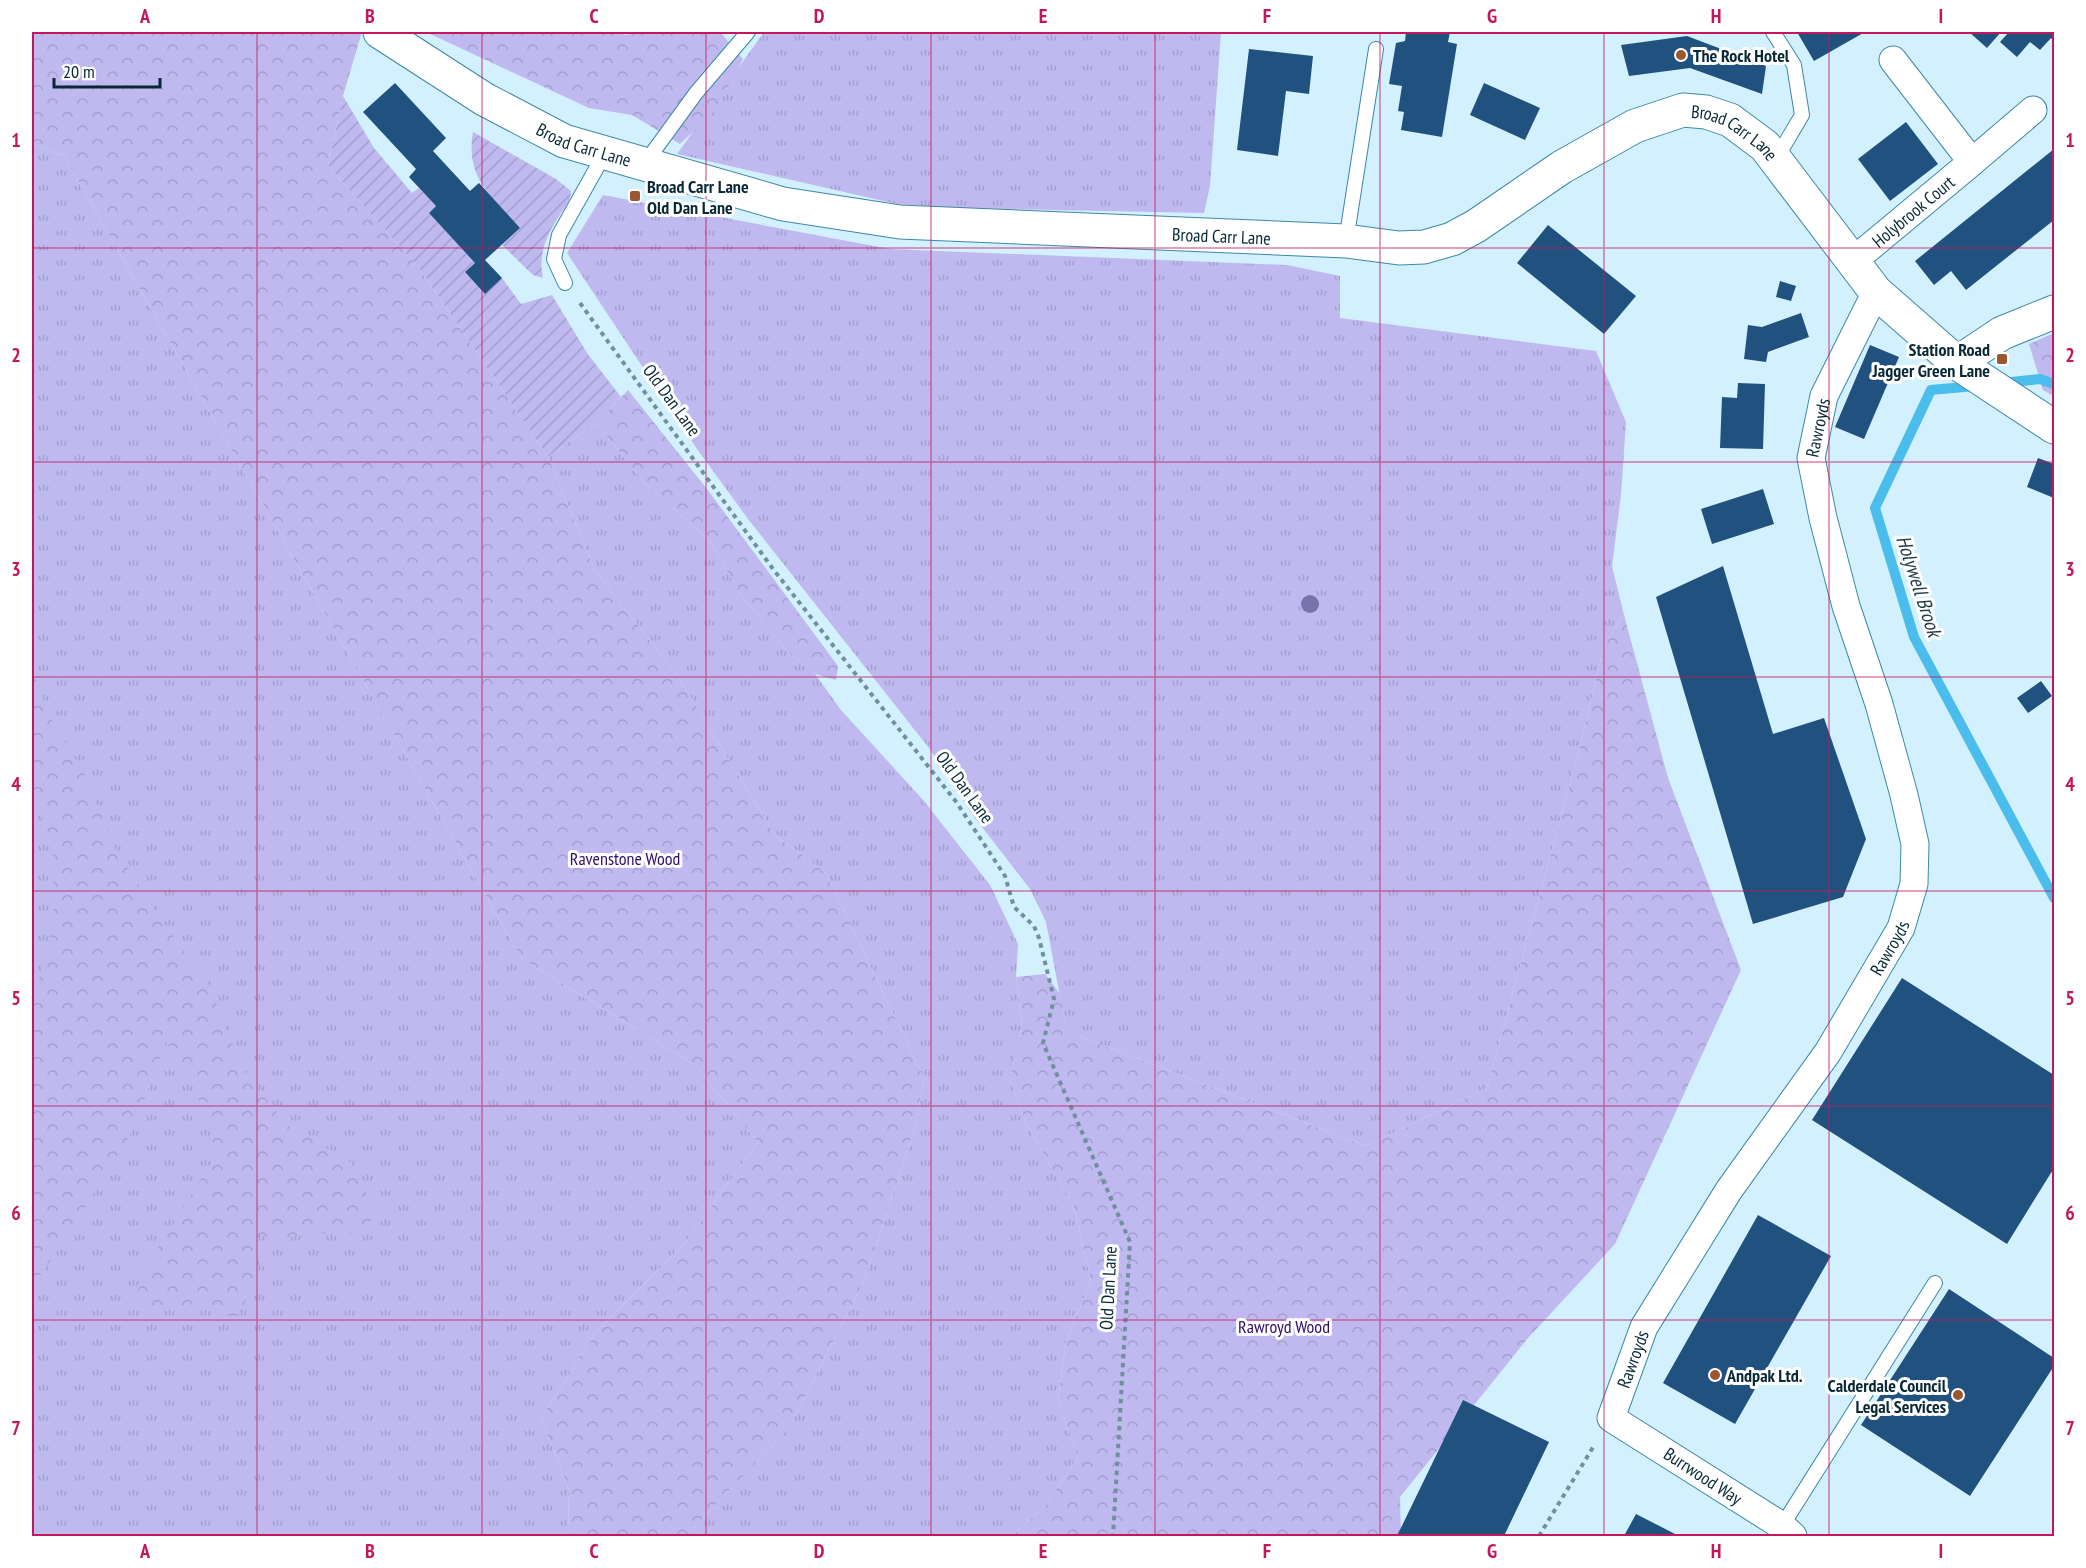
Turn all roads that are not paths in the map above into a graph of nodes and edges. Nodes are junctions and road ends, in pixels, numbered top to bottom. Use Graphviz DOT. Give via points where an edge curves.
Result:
graph roads {
  1 [pos="380,32"];
  2 [pos="748,32"];
  3 [pos="1773,32"];
  4 [pos="1376,49"];
  5 [pos="1893,60"];
  6 [pos="2033,110"];
  7 [pos="605,153"];
  8 [pos="1776,159"];
  9 [pos="1972,162"];
  10 [pos="644,165"];
  11 [pos="1347,241"];
  12 [pos="1853,261"];
  13 [pos="565,283"];
  14 [pos="1876,292"];
  15 [pos="2055,312"];
  16 [pos="1959,365"];
  17 [pos="2055,427"];
  18 [pos="1935,1283"];
  19 [pos="1611,1418"];
  20 [pos="1787,1531"];
  1 -- 7 [label="street, Broad Carr Lane" via="524,122 564,141"];
  2 -- 10 [label="lane" via="696,93"];
  3 -- 8 [label="lane" via="1794,65 1802,115"];
  4 -- 11 [label="lane"];
  5 -- 9 [label="street, Holybrook Court"];
  6 -- 9 [label="street, Holybrook Court"];
  7 -- 10 [label="street, Broad Carr Lane"];
  7 -- 13 [label="lane" via="559,235 554,259"];
  8 -- 11 [label="street, Broad Carr Lane" via="1749,132 1730,120 1683,110 1635,126 1562,166 1452,239 1424,247 1399,248"];
  8 -- 12 [label="street, Broad Carr Lane"];
  9 -- 12 [label="street, Holybrook Court"];
  10 -- 11 [label="street, Broad Carr Lane" via="783,204 900,222"];
  12 -- 14 [label="street, Broad Carr Lane"];
  14 -- 16 [label="street, Broad Carr Lane"];
  14 -- 19 [label="street, Rawroyds" via="1824,396 1811,458 1846,606 1904,795 1915,844 1914,884 1900,928 1828,1052 1729,1190 1644,1326"];
  15 -- 16 [label="street" via="2002,333"];
  16 -- 17 [label="street, Broad Carr Lane"];
  18 -- 20 [label="lane"];
  19 -- 20 [label="street, Burrwood Way"];
}
